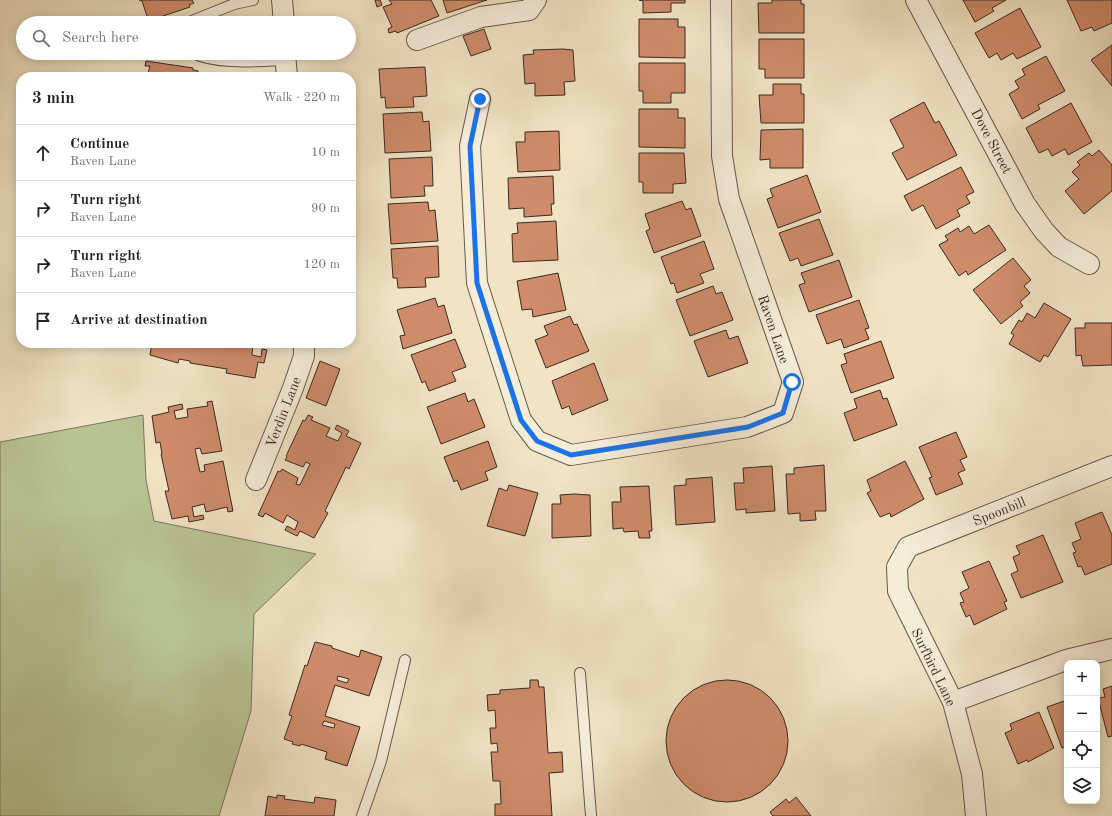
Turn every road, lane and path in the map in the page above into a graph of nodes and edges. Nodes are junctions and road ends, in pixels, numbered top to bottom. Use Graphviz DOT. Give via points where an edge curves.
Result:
graph roads {
  1 [pos="253,0"];
  2 [pos="282,0"];
  3 [pos="536,0"];
  4 [pos="721,0"];
  5 [pos="916,0"];
  6 [pos="204,16"];
  7 [pos="283,16"];
  8 [pos="418,40"];
  9 [pos="230,60"];
  10 [pos="286,63"];
  11 [pos="480,99"];
  12 [pos="1089,264"];
  13 [pos="304,348"];
  14 [pos="1112,466"];
  15 [pos="256,480"];
  16 [pos="897,567"];
  17 [pos="1112,649"];
  18 [pos="405,660"];
  19 [pos="580,673"];
  20 [pos="953,702"];
  21 [pos="362,816"];
  22 [pos="590,816"];
  23 [pos="976,816"];
  1 -- 6 [label="lane" via="234,4"];
  2 -- 7 [label="street"];
  3 -- 8 [label="street" via="528,10 481,17"];
  4 -- 11 [label="street, Raven Lane" via="722,156 729,199 792,382 783,413 748,427 571,455 537,441 521,420 477,283 470,146"];
  5 -- 12 [label="street, Dove Street" via="1025,204 1059,247"];
  9 -- 10 [label="lane"];
  13 -- 15 [label="street, Verdin Lane" via="304,356 293,388"];
  14 -- 16 [label="street, Spoonbill" via="908,547"];
  16 -- 20 [label="street, Surfbird Lane" via="898,590"];
  17 -- 20 [label="street" via="1066,660"];
  18 -- 21 [label="lane" via="381,761"];
  19 -- 22 [label="lane"];
  20 -- 23 [label="street, Surfbird Lane" via="972,774"];
}
